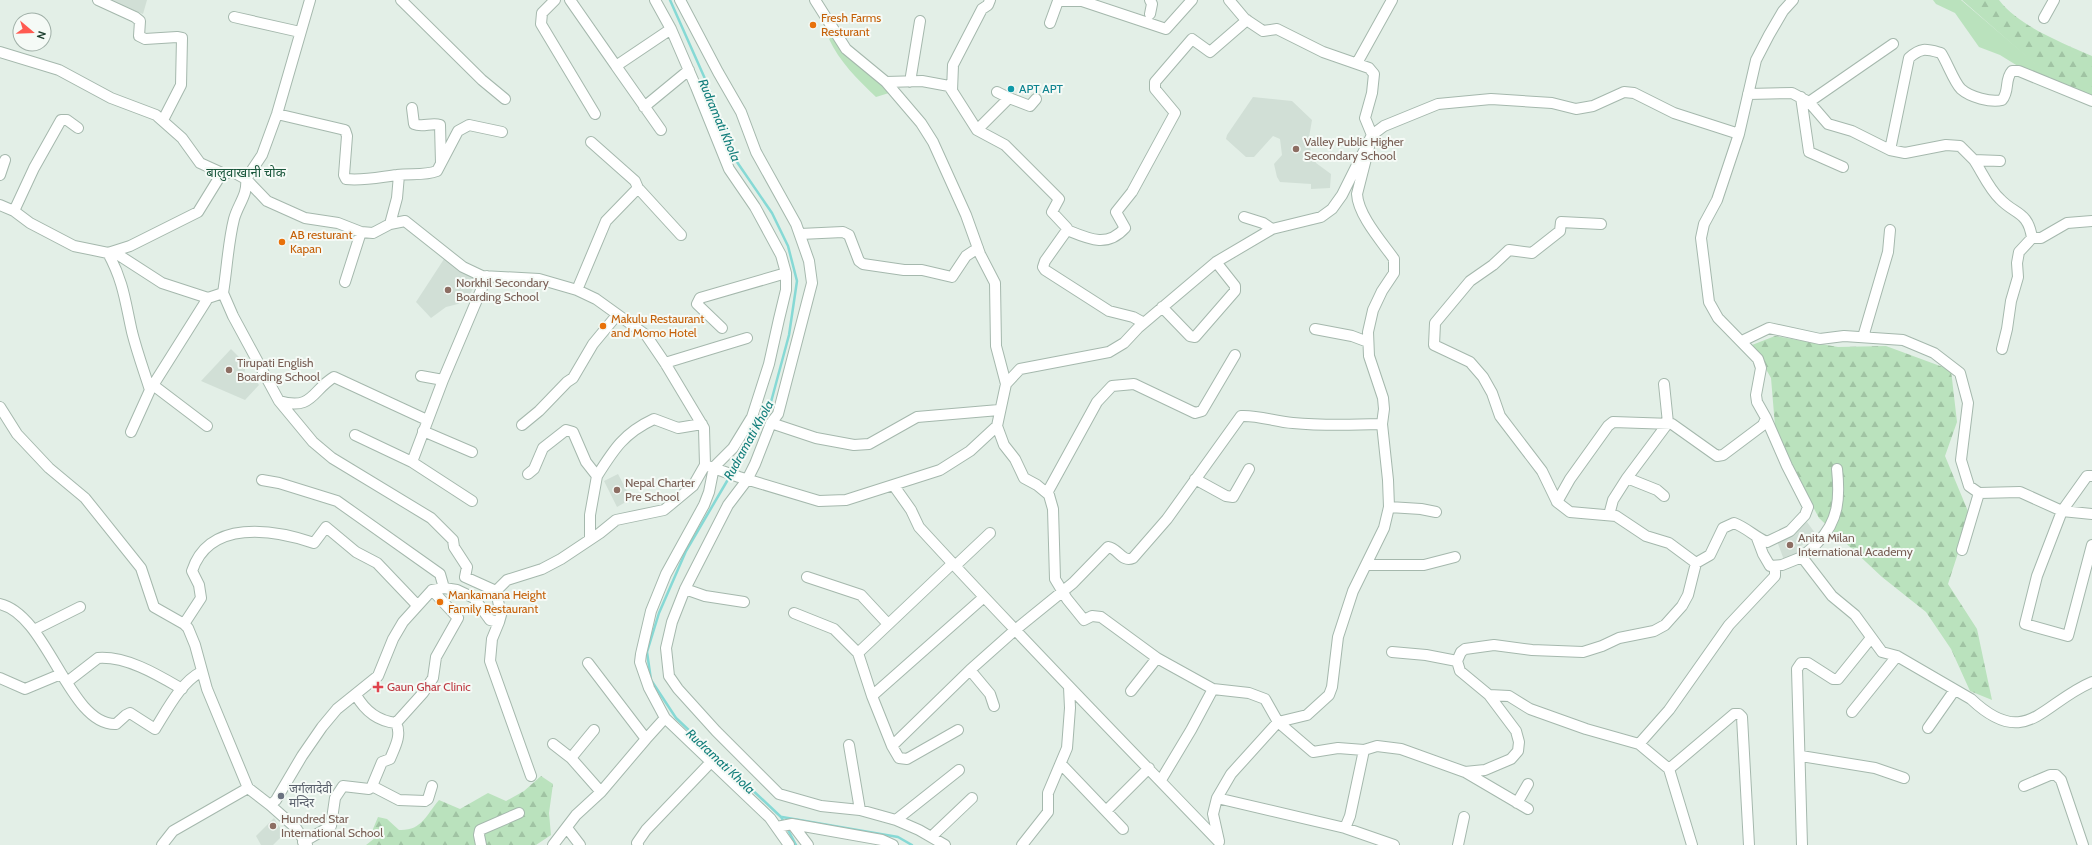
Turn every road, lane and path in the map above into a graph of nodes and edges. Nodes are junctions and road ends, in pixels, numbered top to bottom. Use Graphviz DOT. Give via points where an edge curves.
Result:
graph roads {
  1 [pos="98,0"];
  2 [pos="310,0"];
  3 [pos="401,0"];
  4 [pos="555,0"];
  5 [pos="570,0"];
  6 [pos="655,0"];
  7 [pos="680,0"];
  8 [pos="815,0"];
  9 [pos="990,0"];
  10 [pos="1150,0"];
  11 [pos="1192,0"];
  12 [pos="1229,0"];
  13 [pos="1392,0"];
  14 [pos="1792,0"];
  15 [pos="2054,0"];
  16 [pos="1150,14"];
  17 [pos="234,17"];
  18 [pos="2044,18"];
  19 [pos="1247,20"];
  20 [pos="920,21"];
  21 [pos="1050,23"];
  22 [pos="671,29"];
  23 [pos="300,32"];
  24 [pos="1893,44"];
  25 [pos="0,52"];
  26 [pos="1357,64"];
  27 [pos="616,66"];
  28 [pos="689,70"];
  29 [pos="886,82"];
  30 [pos="910,82"];
  31 [pos="952,91"];
  32 [pos="997,92"];
  33 [pos="1748,94"];
  34 [pos="505,98"];
  35 [pos="1009,98"];
  36 [pos="1036,99"];
  37 [pos="1805,100"];
  38 [pos="2092,102"];
  39 [pos="644,107"];
  40 [pos="412,108"];
  41 [pos="276,114"];
  42 [pos="595,114"];
  43 [pos="163,120"];
  44 [pos="78,128"];
  45 [pos="661,130"];
  46 [pos="977,130"];
  47 [pos="502,132"];
  48 [pos="1739,134"];
  49 [pos="1372,135"];
  50 [pos="591,142"];
  51 [pos="1890,150"];
  52 [pos="5,160"];
  53 [pos="1974,160"];
  54 [pos="2000,161"];
  55 [pos="441,165"];
  56 [pos="1843,167"];
  57 [pos="222,173"];
  58 [pos="0,175"];
  59 [pos="399,175"];
  60 [pos="246,179"];
  61 [pos="638,188"];
  62 [pos="0,205"];
  63 [pos="14,211"];
  64 [pos="1244,217"];
  65 [pos="2092,221"];
  66 [pos="390,224"];
  67 [pos="1601,224"];
  68 [pos="1272,228"];
  69 [pos="1067,230"];
  70 [pos="1890,230"];
  71 [pos="361,232"];
  72 [pos="800,234"];
  73 [pos="681,235"];
  74 [pos="2032,238"];
  75 [pos="978,248"];
  76 [pos="111,253"];
  77 [pos="1216,262"];
  78 [pos="786,273"];
  79 [pos="487,276"];
  80 [pos="345,282"];
  81 [pos="577,290"];
  82 [pos="223,293"];
  83 [pos="208,298"];
  84 [pos="1162,308"];
  85 [pos="617,315"];
  86 [pos="1144,323"];
  87 [pos="722,328"];
  88 [pos="1316,329"];
  89 [pos="747,338"];
  90 [pos="1864,338"];
  91 [pos="1742,341"];
  92 [pos="1368,342"];
  93 [pos="2002,349"];
  94 [pos="1235,355"];
  95 [pos="666,363"];
  96 [pos="421,376"];
  97 [pos="443,380"];
  98 [pos="1006,384"];
  99 [pos="1664,384"];
  100 [pos="152,388"];
  101 [pos="279,401"];
  102 [pos="0,407"];
  103 [pos="999,410"];
  104 [pos="1766,418"];
  105 [pos="427,420"];
  106 [pos="771,423"];
  107 [pos="1668,423"];
  108 [pos="702,424"];
  109 [pos="1382,424"];
  110 [pos="522,425"];
  111 [pos="207,426"];
  112 [pos="997,426"];
  113 [pos="131,432"];
  114 [pos="424,432"];
  115 [pos="355,434"];
  116 [pos="472,452"];
  117 [pos="412,462"];
  118 [pos="713,467"];
  119 [pos="1249,469"];
  120 [pos="1837,469"];
  121 [pos="528,474"];
  122 [pos="597,476"];
  123 [pos="2092,476"];
  124 [pos="1627,478"];
  125 [pos="743,479"];
  126 [pos="1195,479"];
  127 [pos="262,480"];
  128 [pos="894,486"];
  129 [pos="1048,493"];
  130 [pos="1979,493"];
  131 [pos="1664,496"];
  132 [pos="472,501"];
  133 [pos="1557,502"];
  134 [pos="1389,507"];
  135 [pos="2062,511"];
  136 [pos="1436,512"];
  137 [pos="2092,514"];
  138 [pos="1609,515"];
  139 [pos="990,533"];
  140 [pos="590,538"];
  141 [pos="1757,538"];
  142 [pos="2092,545"];
  143 [pos="1962,550"];
  144 [pos="1455,557"];
  145 [pos="1802,557"];
  146 [pos="1696,563"];
  147 [pos="954,565"];
  148 [pos="1366,565"];
  149 [pos="1775,566"];
  150 [pos="807,576"];
  151 [pos="444,588"];
  152 [pos="685,589"];
  153 [pos="432,590"];
  154 [pos="1063,590"];
  155 [pos="496,591"];
  156 [pos="984,597"];
  157 [pos="744,602"];
  158 [pos="0,604"];
  159 [pos="417,605"];
  160 [pos="80,607"];
  161 [pos="794,613"];
  162 [pos="499,622"];
  163 [pos="184,624"];
  164 [pos="888,624"];
  165 [pos="34,630"];
  166 [pos="1014,630"];
  167 [pos="1871,638"];
  168 [pos="1392,652"];
  169 [pos="858,653"];
  170 [pos="1897,656"];
  171 [pos="1158,658"];
  172 [pos="1456,661"];
  173 [pos="588,663"];
  174 [pos="970,670"];
  175 [pos="201,672"];
  176 [pos="0,678"];
  177 [pos="64,678"];
  178 [pos="2092,682"];
  179 [pos="1069,687"];
  180 [pos="1213,688"];
  181 [pos="182,689"];
  182 [pos="1132,691"];
  183 [pos="1954,691"];
  184 [pos="356,695"];
  185 [pos="1489,695"];
  186 [pos="872,696"];
  187 [pos="994,706"];
  188 [pos="1852,712"];
  189 [pos="665,718"];
  190 [pos="396,722"];
  191 [pos="1278,722"];
  192 [pos="1928,728"];
  193 [pos="594,730"];
  194 [pos="958,730"];
  195 [pos="646,739"];
  196 [pos="553,744"];
  197 [pos="1639,744"];
  198 [pos="849,745"];
  199 [pos="892,746"];
  200 [pos="1364,750"];
  201 [pos="1801,756"];
  202 [pos="571,758"];
  203 [pos="711,762"];
  204 [pos="1061,764"];
  205 [pos="1149,768"];
  206 [pos="1669,769"];
  207 [pos="959,770"];
  208 [pos="1466,772"];
  209 [pos="531,776"];
  210 [pos="1904,778"];
  211 [pos="1161,780"];
  212 [pos="1528,784"];
  213 [pos="372,786"];
  214 [pos="432,786"];
  215 [pos="2024,786"];
  216 [pos="248,788"];
  217 [pos="601,792"];
  218 [pos="972,798"];
  219 [pos="1217,798"];
  220 [pos="1517,803"];
  221 [pos="270,805"];
  222 [pos="1528,809"];
  223 [pos="860,810"];
  224 [pos="1106,811"];
  225 [pos="519,813"];
  226 [pos="1464,818"];
  227 [pos="896,820"];
  228 [pos="792,824"];
  229 [pos="777,826"];
  230 [pos="567,828"];
  231 [pos="1345,828"];
  232 [pos="1123,829"];
  233 [pos="932,836"];
  234 [pos="305,843"];
  235 [pos="1220,843"];
  236 [pos="162,845"];
  237 [pos="482,845"];
  238 [pos="553,845"];
  239 [pos="580,845"];
  240 [pos="638,845"];
  241 [pos="788,845"];
  242 [pos="808,845"];
  243 [pos="893,845"];
  244 [pos="945,845"];
  245 [pos="1022,845"];
  246 [pos="1393,845"];
  247 [pos="1458,845"];
  248 [pos="1692,845"];
  249 [pos="1749,845"];
  250 [pos="1802,845"];
  251 [pos="2083,845"];
  1 -- 43 [label="street" via="140,21 139,36 145,40 182,38 181,86"];
  2 -- 23 [label="street"];
  3 -- 34 [label="street" via="482,80"];
  4 -- 42 [label="street" via="542,13 541,24"];
  5 -- 27 [label="street"];
  6 -- 22 [label="street"];
  7 -- 72 [label="street" via="741,112 756,152"];
  8 -- 29 [label="street" via="846,49"];
  9 -- 31 [label="street" via="982,9 953,65"];
  10 -- 16 [label="street"];
  11 -- 21 [label="street" via="1166,29 1082,1 1058,0"];
  12 -- 19 [label="street"];
  13 -- 26 [label="street"];
  14 -- 33 [label="street" via="1772,29 1756,60"];
  15 -- 18 [label="street"];
  17 -- 23 [label="street"];
  19 -- 26 [label="street" via="1263,31 1277,28 1323,52"];
  19 -- 69 [label="street" via="1210,52 1192,38 1155,82 1155,89 1175,113 1132,192 1116,212 1125,228 1117,237 1106,240 1090,240"];
  20 -- 30 [label="street"];
  22 -- 27 [label="street"];
  22 -- 28 [label="street"];
  23 -- 41 [label="street"];
  24 -- 37 [label="street"];
  25 -- 43 [label="street" via="59,70 111,98"];
  26 -- 49 [label="street" via="1369,68 1374,74 1365,118"];
  27 -- 39 [label="street"];
  28 -- 39 [label="street"];
  28 -- 78 [label="street" via="729,169 781,255"];
  29 -- 30 [label="street"];
  29 -- 75 [label="street" via="921,123 933,142"];
  30 -- 31 [label="street" via="949,86"];
  31 -- 46 [label="street"];
  32 -- 35 [label="street"];
  33 -- 37 [label="street" via="1792,93"];
  33 -- 48 [label="street"];
  35 -- 36 [label="street" via="1030,106"];
  35 -- 46 [label="street"];
  37 -- 51 [label="street" via="1828,124 1852,131"];
  37 -- 56 [label="street" via="1809,152"];
  38 -- 51 [label="street" via="2019,71 2012,71 2008,76 2006,96 2002,100 1991,102 1961,89 1941,53 1926,49 1917,51 1909,58"];
  39 -- 45 [label="street"];
  40 -- 55 [label="street" via="414,124 440,125"];
  41 -- 59 [label="street" via="345,130 346,179"];
  41 -- 60 [label="street" via="262,155"];
  43 -- 57 [label="street" via="182,138 200,163"];
  44 -- 63 [label="street" via="68,120 61,120"];
  46 -- 69 [label="street" via="1005,145 1059,200 1052,212"];
  47 -- 55 [label="street" via="469,125 462,128"];
  48 -- 49 [label="street" via="1674,113 1634,93 1624,92 1593,106 1576,109 1552,104 1491,99 1438,104 1384,126"];
  48 -- 91 [label="street" via="1718,200 1704,224 1701,238 1709,302 1718,318"];
  49 -- 68 [label="street" via="1342,195 1332,209 1321,217"];
  49 -- 92 [label="street" via="1357,194 1358,200 1364,214 1394,259 1395,265 1394,273 1373,310"];
  50 -- 61 [label="street" via="635,181"];
  51 -- 53 [label="street" via="1904,153 1946,145 1960,146"];
  52 -- 58 [label="street"];
  53 -- 54 [label="street"];
  53 -- 74 [label="street" via="2000,199 2023,215 2028,222"];
  55 -- 59 [label="street" via="437,171 428,174"];
  57 -- 60 [label="street" via="236,173"];
  57 -- 76 [label="street" via="198,212"];
  59 -- 66 [label="street" via="397,198"];
  60 -- 71 [label="street" via="267,201 305,218 338,223"];
  60 -- 82 [label="street" via="247,190 234,218"];
  61 -- 73 [label="street"];
  61 -- 81 [label="street" via="606,221"];
  62 -- 63 [label="street"];
  63 -- 76 [label="street" via="30,223 74,246"];
  64 -- 68 [label="street"];
  65 -- 74 [label="street" via="2067,223 2041,238"];
  66 -- 71 [label="street" via="373,233"];
  66 -- 79 [label="street" via="406,221 463,267"];
  67 -- 133 [label="street" via="1561,222 1560,231 1532,253 1509,250 1470,281 1435,323 1434,345 1470,362 1483,377 1500,416 1542,471"];
  68 -- 77 [label="street"];
  69 -- 86 [label="street" via="1045,261 1045,270 1109,311 1133,317"];
  70 -- 90 [label="street" via="1888,252"];
  71 -- 80 [label="street"];
  72 -- 75 [label="street" via="843,232 849,235 859,261 863,264 922,270 952,277 966,256"];
  72 -- 106 [label="street" via="809,262 812,283 778,414"];
  74 -- 93 [label="street" via="2019,252 2018,277"];
  75 -- 98 [label="street" via="995,283 996,346"];
  76 -- 83 [label="street" via="162,283"];
  76 -- 100 [label="street" via="124,291 132,332"];
  77 -- 84 [label="street"];
  77 -- 84 [label="street" via="1235,286 1235,291 1195,337 1190,336"];
  78 -- 87 [label="street" via="700,298 697,304"];
  78 -- 118 [label="street" via="786,290 752,417 733,448"];
  79 -- 81 [label="street" via="540,279"];
  79 -- 97 [label="street"];
  81 -- 85 [label="street" via="596,299"];
  82 -- 83 [label="street"];
  82 -- 101 [label="street"];
  83 -- 100 [label="street"];
  84 -- 86 [label="street"];
  85 -- 95 [label="street" via="646,335"];
  85 -- 110 [label="street" via="594,344 573,378"];
  86 -- 98 [label="street" via="1124,343 1109,352 1020,369"];
  88 -- 92 [label="street"];
  89 -- 95 [label="street"];
  90 -- 91 [label="street" via="1844,336 1820,339 1769,328"];
  90 -- 130 [label="street" via="1903,340 1934,353 1960,373 1968,403 1960,460 1969,486"];
  91 -- 104 [label="street" via="1754,353 1761,368 1756,395"];
  92 -- 109 [label="street" via="1369,356 1383,398"];
  94 -- 129 [label="street" via="1202,411 1195,413 1134,384 1112,386 1097,402"];
  95 -- 108 [label="street"];
  96 -- 97 [label="street"];
  97 -- 105 [label="street"];
  98 -- 103 [label="street"];
  99 -- 107 [label="street"];
  100 -- 111 [label="street"];
  100 -- 113 [label="street"];
  101 -- 105 [label="street" via="291,404 306,401 334,377"];
  101 -- 155 [label="street" via="313,442 332,458 431,518 453,540 467,567 465,578"];
  102 -- 163 [label="street" via="17,434 49,468 85,498 141,568 154,607"];
  103 -- 106 [label="street" via="917,417 869,444 854,445 816,438"];
  103 -- 112 [label="street"];
  104 -- 107 [label="street" via="1763,424 1723,455 1717,456"];
  104 -- 141 [label="street" via="1786,466 1808,507 1805,515 1790,531 1767,542"];
  105 -- 114 [label="street"];
  106 -- 125 [label="street" via="755,464"];
  107 -- 124 [label="street"];
  107 -- 133 [label="street" via="1610,424 1570,479"];
  108 -- 118 [label="street"];
  108 -- 122 [label="street" via="678,428 654,419 642,425 613,449"];
  109 -- 126 [label="street" via="1291,423 1251,415 1241,416"];
  109 -- 134 [label="street"];
  112 -- 128 [label="street" via="970,451 940,470"];
  112 -- 129 [label="street" via="1004,445 1015,459 1024,478"];
  114 -- 116 [label="street"];
  114 -- 117 [label="street"];
  115 -- 117 [label="street"];
  117 -- 132 [label="street"];
  118 -- 125 [label="street"];
  118 -- 140 [label="street" via="664,510 616,520"];
  118 -- 189 [label="street" via="704,505 666,574 651,611 641,654 643,673"];
  119 -- 126 [label="street" via="1233,497 1226,496"];
  120 -- 145 [label="street" via="1839,486 1833,523 1819,542"];
  121 -- 122 [label="street" via="534,469 543,448 566,430 573,432 586,462"];
  122 -- 140 [label="street" via="590,515"];
  123 -- 135 [label="street" via="2087,476"];
  124 -- 131 [label="street" via="1657,490"];
  124 -- 138 [label="street" via="1613,500"];
  125 -- 128 [label="street" via="819,501 846,500"];
  125 -- 152 [label="street"];
  126 -- 154 [label="street" via="1167,519 1133,558 1124,559 1113,547 1108,547"];
  127 -- 151 [label="street" via="337,501 440,574"];
  128 -- 147 [label="street" via="911,510 919,527"];
  129 -- 154 [label="street" via="1053,509 1054,579"];
  130 -- 135 [label="street" via="2020,492"];
  130 -- 143 [label="street"];
  133 -- 138 [label="street" via="1570,512"];
  134 -- 136 [label="street"];
  134 -- 148 [label="street" via="1384,528"];
  135 -- 137 [label="street"];
  135 -- 142 [label="street" via="2037,576 2025,624 2068,636"];
  138 -- 146 [label="street" via="1616,516 1646,536 1669,543"];
  139 -- 147 [label="street"];
  140 -- 155 [label="street" via="542,569 507,580"];
  141 -- 146 [label="street" via="1744,527 1734,523 1723,528 1710,555"];
  141 -- 149 [label="street" via="1770,566"];
  144 -- 148 [label="street" via="1424,565"];
  145 -- 149 [label="street"];
  145 -- 167 [label="street" via="1832,596 1855,615"];
  146 -- 172 [label="street" via="1688,595 1682,606 1665,625 1654,631 1619,638 1583,652 1532,650 1494,645 1465,649 1460,652"];
  147 -- 156 [label="street"];
  147 -- 164 [label="street"];
  148 -- 191 [label="street" via="1353,591 1338,637 1329,695 1308,714"];
  149 -- 197 [label="street" via="1775,576 1729,625 1669,710"];
  150 -- 164 [label="street" via="862,595"];
  151 -- 153 [label="street"];
  151 -- 162 [label="street" via="457,590 474,598 490,620"];
  152 -- 157 [label="street" via="705,596"];
  152 -- 223 [label="street" via="672,622 666,648 669,676 678,689 779,794 821,806"];
  153 -- 159 [label="street"];
  153 -- 190 [label="street" via="458,618 436,657 432,678 423,693"];
  154 -- 166 [label="street"];
  154 -- 171 [label="street" via="1084,620 1092,616 1101,618"];
  155 -- 162 [label="street" via="501,615"];
  156 -- 166 [label="street"];
  156 -- 186 [label="street"];
  158 -- 165 [label="street" via="29,622"];
  159 -- 163 [label="street" via="377,562 356,552 326,527 314,543 275,532 255,531 217,538 195,560 192,570 199,585 200,598"];
  159 -- 184 [label="street" via="393,639 378,676"];
  160 -- 165 [label="street"];
  161 -- 169 [label="street" via="834,629"];
  162 -- 209 [label="street" via="492,639 490,661"];
  163 -- 175 [label="street" via="195,645"];
  164 -- 169 [label="street"];
  165 -- 177 [label="street"];
  166 -- 174 [label="street"];
  166 -- 179 [label="street"];
  167 -- 170 [label="street" via="1882,652"];
  167 -- 201 [label="street" via="1838,679 1833,679 1808,663 1801,663 1797,669"];
  168 -- 172 [label="street"];
  169 -- 186 [label="street"];
  170 -- 183 [label="street"];
  170 -- 188 [label="street"];
  171 -- 180 [label="street"];
  171 -- 182 [label="street"];
  172 -- 185 [label="street" via="1460,671"];
  173 -- 195 [label="street"];
  174 -- 187 [label="street" via="990,694"];
  174 -- 199 [label="street"];
  175 -- 181 [label="street" via="193,676"];
  175 -- 216 [label="street"];
  176 -- 177 [label="street" via="25,689"];
  177 -- 181 [label="street" via="98,658 104,658 129,663"];
  177 -- 181 [label="street" via="91,714 101,720 116,724 130,713 155,729"];
  178 -- 183 [label="street" via="2041,715 2011,724"];
  179 -- 204 [label="street" via="1067,748"];
  179 -- 205 [label="street"];
  180 -- 191 [label="street" via="1249,693 1265,699"];
  180 -- 211 [label="street"];
  183 -- 192 [label="street"];
  184 -- 190 [label="street" via="363,708 389,722"];
  184 -- 221 [label="street" via="337,709 322,727 276,800"];
  185 -- 197 [label="street" via="1509,696 1530,709"];
  185 -- 208 [label="street" via="1516,732 1518,751 1502,764 1485,770"];
  186 -- 199 [label="street"];
  189 -- 195 [label="street"];
  189 -- 203 [label="street"];
  190 -- 213 [label="street" via="400,730 395,747 390,760 382,762"];
  191 -- 200 [label="street" via="1312,752 1338,748"];
  191 -- 219 [label="street" via="1231,774"];
  193 -- 202 [label="street"];
  194 -- 199 [label="street" via="907,759 899,758"];
  195 -- 217 [label="street"];
  196 -- 202 [label="street"];
  197 -- 206 [label="street"];
  198 -- 223 [label="street"];
  200 -- 208 [label="street" via="1377,746 1401,749"];
  200 -- 231 [label="street" via="1350,816"];
  201 -- 210 [label="street" via="1875,768"];
  201 -- 250 [label="street"];
  202 -- 217 [label="street"];
  203 -- 229 [label="street"];
  203 -- 240 [label="street" via="646,830"];
  204 -- 224 [label="street"];
  204 -- 245 [label="street" via="1048,793 1048,812"];
  205 -- 211 [label="street"];
  205 -- 224 [label="street"];
  206 -- 248 [label="street"];
  206 -- 249 [label="street" via="1734,714 1739,714 1742,718"];
  207 -- 227 [label="street"];
  208 -- 220 [label="street"];
  211 -- 235 [label="street"];
  212 -- 220 [label="street"];
  213 -- 214 [label="street" via="399,800 425,801"];
  213 -- 234 [label="street" via="369,789 343,786 335,798 331,826"];
  215 -- 251 [label="street" via="2056,775 2061,780"];
  216 -- 221 [label="street"];
  216 -- 236 [label="street" via="173,831"];
  217 -- 230 [label="street" via="576,815"];
  218 -- 233 [label="street"];
  219 -- 231 [label="street"];
  219 -- 235 [label="street" via="1213,814"];
  220 -- 222 [label="street"];
  221 -- 234 [label="street" via="296,828"];
  223 -- 227 [label="street"];
  224 -- 232 [label="street"];
  225 -- 237 [label="street" via="480,830 478,835"];
  226 -- 247 [label="street"];
  227 -- 233 [label="street"];
  228 -- 229 [label="street"];
  228 -- 242 [label="street"];
  228 -- 243 [label="street" via="882,840"];
  229 -- 241 [label="street"];
  230 -- 238 [label="street"];
  230 -- 239 [label="street"];
  231 -- 246 [label="street"];
  233 -- 244 [label="street"];
}
